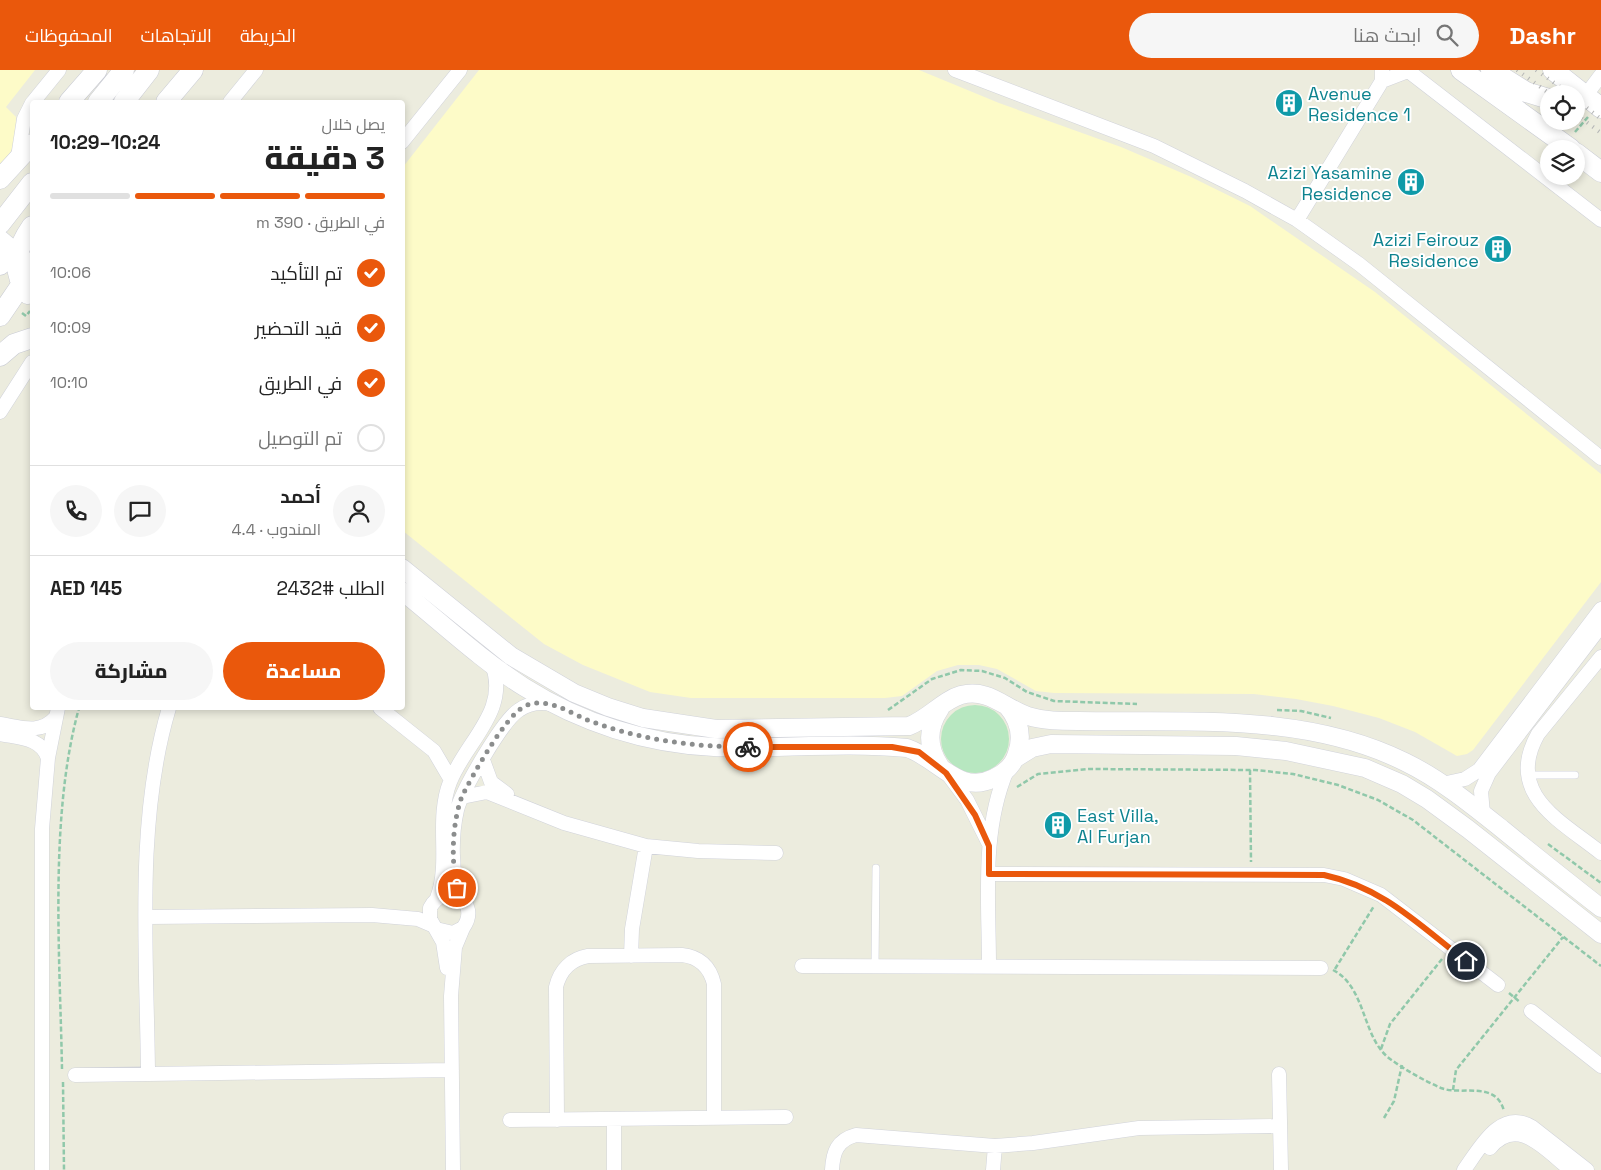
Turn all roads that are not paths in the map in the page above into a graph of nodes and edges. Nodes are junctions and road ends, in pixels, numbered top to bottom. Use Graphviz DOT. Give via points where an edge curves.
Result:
graph roads {
  1 [pos="59,70"];
  2 [pos="97,70"];
  3 [pos="124,70"];
  4 [pos="149,70"];
  5 [pos="193,70"];
  6 [pos="256,70"];
  7 [pos="460,70"];
  8 [pos="955,70"];
  9 [pos="1408,70"];
  10 [pos="1460,70"];
  11 [pos="1491,70"];
  12 [pos="1553,70"];
  13 [pos="1382,75"];
  14 [pos="1601,75"];
  15 [pos="1540,96"];
  16 [pos="35,100"];
  17 [pos="71,100"];
  18 [pos="100,100"];
  19 [pos="126,100"];
  20 [pos="168,100"];
  21 [pos="232,100"];
  22 [pos="1590,101"];
  23 [pos="30,108"];
  24 [pos="405,138"];
  25 [pos="1560,140"];
  26 [pos="30,146"];
  27 [pos="1585,159"];
  28 [pos="7,172"];
  29 [pos="1601,172"];
  30 [pos="30,186"];
  31 [pos="1297,220"];
  32 [pos="1601,220"];
  33 [pos="0,224"];
  34 [pos="30,231"];
  35 [pos="0,239"];
  36 [pos="16,269"];
  37 [pos="0,316"];
  38 [pos="30,339"];
  39 [pos="0,356"];
  40 [pos="30,365"];
  41 [pos="0,412"];
  42 [pos="1601,458"];
  43 [pos="405,570"];
  44 [pos="405,593"];
  45 [pos="1601,609"];
  46 [pos="1601,626"];
  47 [pos="1601,656"];
  48 [pos="492,664"];
  49 [pos="947,703"];
  50 [pos="552,704"];
  51 [pos="1007,706"];
  52 [pos="169,710"];
  53 [pos="383,710"];
  54 [pos="57,713"];
  55 [pos="0,724"];
  56 [pos="0,734"];
  57 [pos="474,740"];
  58 [pos="434,751"];
  59 [pos="464,754"];
  60 [pos="487,755"];
  61 [pos="48,758"];
  62 [pos="1012,764"];
  63 [pos="943,770"];
  64 [pos="1527,775"];
  65 [pos="1575,775"];
  66 [pos="451,780"];
  67 [pos="1442,784"];
  68 [pos="462,796"];
  69 [pos="528,808"];
  70 [pos="1483,814"];
  71 [pos="646,846"];
  72 [pos="989,846"];
  73 [pos="776,852"];
  74 [pos="1601,853"];
  75 [pos="876,868"];
  76 [pos="989,874"];
  77 [pos="460,898"];
  78 [pos="435,901"];
  79 [pos="1601,908"];
  80 [pos="372,915"];
  81 [pos="146,917"];
  82 [pos="434,927"];
  83 [pos="463,928"];
  84 [pos="1601,934"];
  85 [pos="631,956"];
  86 [pos="875,965"];
  87 [pos="802,966"];
  88 [pos="989,966"];
  89 [pos="1328,969"];
  90 [pos="1498,985"];
  91 [pos="451,996"];
  92 [pos="1532,1011"];
  93 [pos="1601,1066"];
  94 [pos="452,1070"];
  95 [pos="148,1074"];
  96 [pos="1280,1074"];
  97 [pos="75,1075"];
  98 [pos="786,1117"];
  99 [pos="714,1118"];
  100 [pos="614,1119"];
  101 [pos="510,1120"];
  102 [pos="557,1120"];
  103 [pos="1280,1126"];
  104 [pos="995,1146"];
  105 [pos="42,1170"];
  106 [pos="453,1170"];
  107 [pos="614,1170"];
  108 [pos="832,1170"];
  109 [pos="993,1170"];
  110 [pos="1281,1170"];
  111 [pos="1464,1170"];
  112 [pos="1472,1170"];
  113 [pos="1571,1170"];
  114 [pos="1587,1170"];
  1 -- 16 [label="street"];
  2 -- 17 [label="main road"];
  3 -- 18 [label="main road"];
  4 -- 19 [label="main road"];
  5 -- 20 [label="main road"];
  6 -- 21 [label="street"];
  7 -- 24 [label="street"];
  8 -- 31 [label="street" via="1154,146"];
  9 -- 13 [label="street"];
  9 -- 32 [label="street"];
  10 -- 25 [label="main road"];
  11 -- 15 [label="main road" via="1526,92"];
  12 -- 22 [label="main road"];
  13 -- 31 [label="street"];
  14 -- 22 [label="street"];
  23 -- 28 [label="street" via="24,119 21,148"];
  26 -- 28 [label="main road"];
  27 -- 29 [label="main road"];
  30 -- 33 [label="main road"];
  31 -- 42 [label="street" via="1359,264"];
  34 -- 36 [label="main road"];
  35 -- 36 [label="street"];
  36 -- 37 [label="main road"];
  38 -- 39 [label="main road" via="14,344"];
  40 -- 41 [label="street"];
  43 -- 49 [label="street" via="511,656 542,676 600,704 643,718 716,729 894,728 921,722"];
  44 -- 48 [label="street"];
  45 -- 67 [label="street" via="1478,770 1465,779"];
  46 -- 70 [label="street" via="1489,773 1481,791"];
  47 -- 64 [label="street" via="1538,734 1529,753"];
  48 -- 50 [label="street"];
  48 -- 57 [label="street" via="497,681 496,699"];
  49 -- 51 [label="street" via="971,693 997,698"];
  49 -- 63 [label="street" via="934,719 930,733 931,748"];
  50 -- 60 [label="street" via="535,703 520,709 504,726"];
  50 -- 63 [label="street" via="614,730 680,744 900,748 919,752"];
  51 -- 62 [label="street" via="1020,731"];
  51 -- 67 [label="street" via="1028,716 1050,720 1242,724 1330,734 1406,762"];
  52 -- 81 [label="street" via="148,826"];
  53 -- 58 [label="street"];
  54 -- 55 [label="street" via="50,724 38,729"];
  54 -- 61 [label="street"];
  56 -- 61 [label="street" via="36,742"];
  57 -- 59 [label="street"];
  57 -- 60 [label="street"];
  58 -- 59 [label="street"];
  58 -- 66 [label="street"];
  59 -- 66 [label="street"];
  60 -- 68 [label="street"];
  60 -- 69 [label="street" via="491,782"];
  61 -- 105 [label="street" via="41,870"];
  62 -- 63 [label="street" via="991,780 972,783"];
  62 -- 72 [label="street" via="996,799"];
  62 -- 84 [label="street" via="1032,748 1051,744 1236,746 1286,751 1365,768 1428,799"];
  63 -- 72 [label="street" via="966,800"];
  64 -- 65 [label="lane"];
  64 -- 74 [label="street" via="1540,806"];
  66 -- 78 [label="street" via="443,810 442,875"];
  67 -- 70 [label="street"];
  68 -- 69 [label="street" via="486,792"];
  68 -- 77 [label="street" via="454,832 455,881"];
  69 -- 71 [label="street" via="590,832"];
  70 -- 79 [label="street"];
  71 -- 73 [label="street" via="698,851"];
  71 -- 85 [label="street" via="632,929"];
  72 -- 76 [label="street"];
  75 -- 86 [label="lane"];
  76 -- 88 [label="street"];
  76 -- 90 [label="street" via="1324,875 1344,879 1380,895"];
  77 -- 78 [label="street" via="446,894"];
  77 -- 83 [label="street" via="469,912"];
  78 -- 80 [label="street" via="415,910"];
  78 -- 82 [label="street" via="430,914"];
  80 -- 81 [label="street"];
  80 -- 82 [label="street" via="418,919"];
  81 -- 95 [label="street"];
  82 -- 83 [label="street" via="447,934"];
  82 -- 91 [label="street" via="445,951"];
  83 -- 91 [label="street" via="455,947"];
  85 -- 99 [label="street" via="690,956 709,969 714,984"];
  85 -- 102 [label="street" via="581,958 560,974 556,987"];
  86 -- 87 [label="street"];
  86 -- 88 [label="street"];
  88 -- 89 [label="street"];
  91 -- 94 [label="street"];
  92 -- 93 [label="street"];
  94 -- 95 [label="street"];
  94 -- 106 [label="street"];
  95 -- 97 [label="street"];
  96 -- 103 [label="street"];
  98 -- 99 [label="street"];
  99 -- 100 [label="street"];
  100 -- 102 [label="street"];
  100 -- 107 [label="street"];
  101 -- 102 [label="street"];
  103 -- 104 [label="street" via="1138,1128"];
  103 -- 110 [label="street"];
  104 -- 108 [label="street" via="856,1135 838,1145"];
  104 -- 109 [label="street"];
  111 -- 114 [label="street" via="1492,1134 1507,1122 1518,1121 1532,1127"];
  112 -- 113 [label="street" via="1498,1139 1512,1133 1533,1140"];
}
